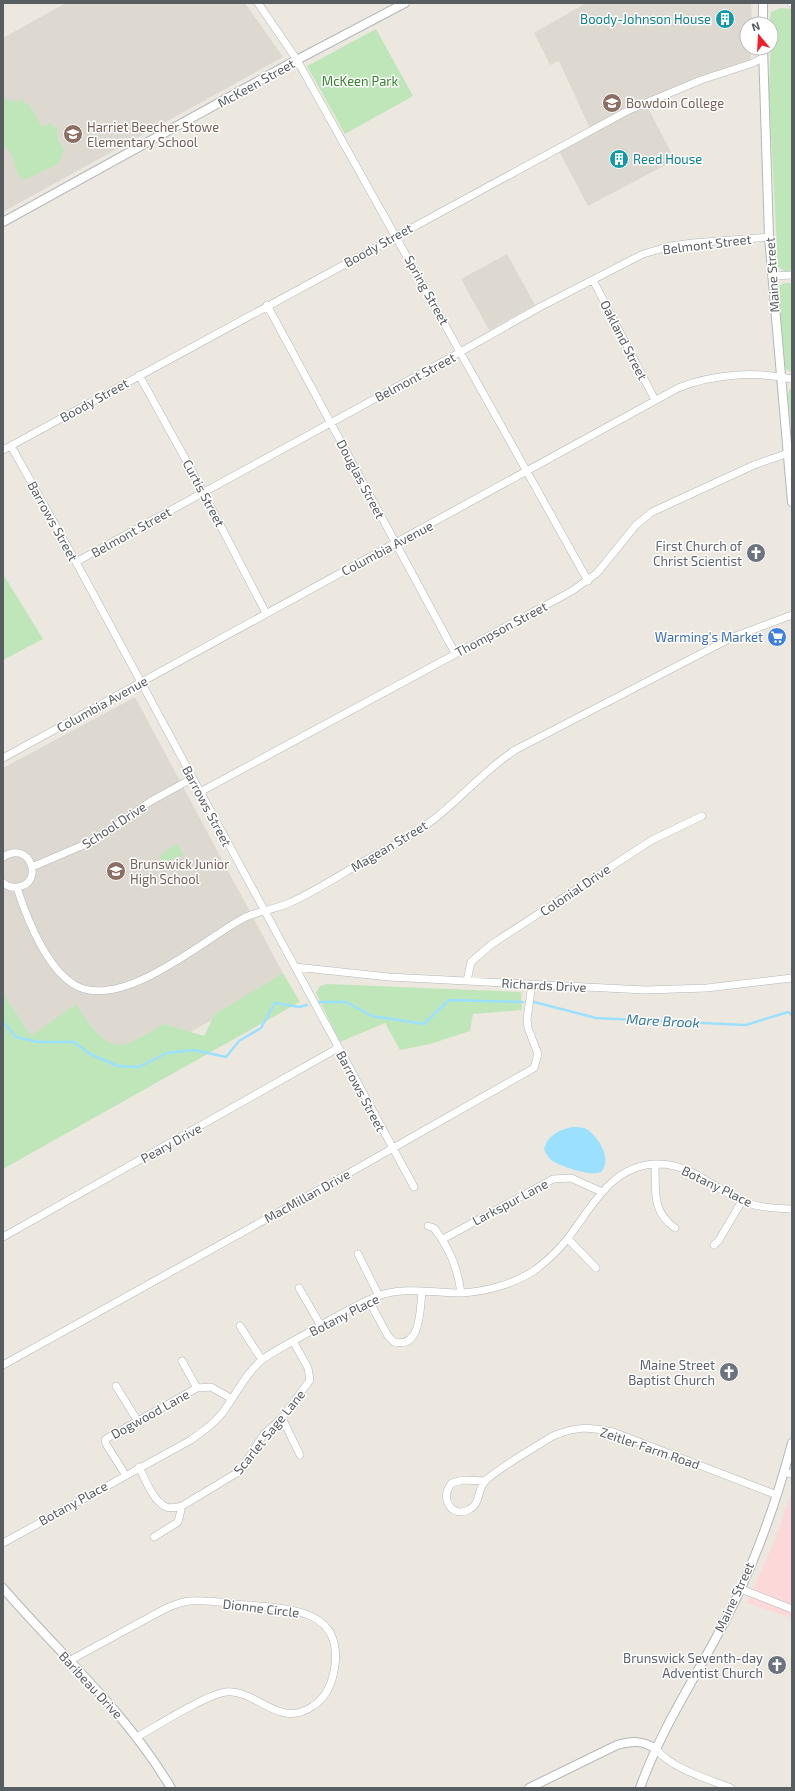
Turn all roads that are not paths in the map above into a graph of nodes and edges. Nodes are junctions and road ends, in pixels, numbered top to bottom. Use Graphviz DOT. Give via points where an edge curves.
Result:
graph roads {
  1 [pos="258,3"];
  2 [pos="406,3"];
  3 [pos="763,3"];
  4 [pos="763,16"];
  5 [pos="762,58"];
  6 [pos="297,60"];
  7 [pos="3,222"];
  8 [pos="396,235"];
  9 [pos="769,237"];
  10 [pos="792,275"];
  11 [pos="772,276"];
  12 [pos="593,280"];
  13 [pos="267,305"];
  14 [pos="462,352"];
  15 [pos="139,375"];
  16 [pos="780,376"];
  17 [pos="792,378"];
  18 [pos="655,400"];
  19 [pos="331,423"];
  20 [pos="11,446"];
  21 [pos="3,450"];
  22 [pos="788,454"];
  23 [pos="528,472"];
  24 [pos="204,493"];
  25 [pos="792,502"];
  26 [pos="396,544"];
  27 [pos="76,562"];
  28 [pos="588,581"];
  29 [pos="266,613"];
  30 [pos="792,615"];
  31 [pos="455,654"];
  32 [pos="140,683"];
  33 [pos="3,758"];
  34 [pos="193,778"];
  35 [pos="200,792"];
  36 [pos="702,816"];
  37 [pos="3,857"];
  38 [pos="32,867"];
  39 [pos="3,883"];
  40 [pos="16,888"];
  41 [pos="264,911"];
  42 [pos="295,967"];
  43 [pos="792,978"];
  44 [pos="467,981"];
  45 [pos="532,984"];
  46 [pos="338,1048"];
  47 [pos="393,1148"];
  48 [pos="655,1164"];
  49 [pos="414,1187"];
  50 [pos="602,1192"];
  51 [pos="742,1201"];
  52 [pos="792,1209"];
  53 [pos="428,1226"];
  54 [pos="675,1228"];
  55 [pos="3,1237"];
  56 [pos="443,1239"];
  57 [pos="568,1239"];
  58 [pos="714,1245"];
  59 [pos="358,1254"];
  60 [pos="596,1268"];
  61 [pos="299,1288"];
  62 [pos="422,1291"];
  63 [pos="461,1293"];
  64 [pos="379,1296"];
  65 [pos="369,1301"];
  66 [pos="240,1326"];
  67 [pos="321,1326"];
  68 [pos="293,1341"];
  69 [pos="262,1360"];
  70 [pos="182,1361"];
  71 [pos="3,1365"];
  72 [pos="116,1386"];
  73 [pos="198,1388"];
  74 [pos="232,1398"];
  75 [pos="282,1418"];
  76 [pos="137,1420"];
  77 [pos="792,1443"];
  78 [pos="300,1455"];
  79 [pos="139,1467"];
  80 [pos="788,1473"];
  81 [pos="125,1474"];
  82 [pos="485,1481"];
  83 [pos="777,1495"];
  84 [pos="182,1506"];
  85 [pos="154,1537"];
  86 [pos="3,1543"];
  87 [pos="3,1588"];
  88 [pos="741,1589"];
  89 [pos="792,1609"];
  90 [pos="69,1661"];
  91 [pos="137,1737"];
  92 [pos="656,1749"];
  93 [pos="171,1788"];
  94 [pos="529,1788"];
  95 [pos="640,1788"];
  96 [pos="731,1788"];
  1 -- 6 [label="street, Spring Street"];
  2 -- 6 [label="street, McKeen Street"];
  3 -- 4 [label="street"];
  5 -- 8 [label="street, Boody Street" via="629,110"];
  5 -- 9 [label="street, Maine Street"];
  6 -- 7 [label="street, McKeen Street"];
  6 -- 8 [label="street, Spring Street"];
  8 -- 13 [label="street, Boody Street"];
  8 -- 14 [label="street, Spring Street"];
  9 -- 11 [label="street, Maine Street"];
  9 -- 12 [label="street, Belmont Street" via="670,246 643,254"];
  10 -- 11 [label="street"];
  11 -- 16 [label="street, Maine Street"];
  12 -- 14 [label="street, Belmont Street"];
  12 -- 18 [label="street, Oakland Street"];
  13 -- 15 [label="street, Boody Street"];
  13 -- 19 [label="street, Douglas Street"];
  14 -- 19 [label="street, Belmont Street"];
  14 -- 23 [label="street, Spring Street"];
  15 -- 20 [label="street, Boody Street"];
  15 -- 24 [label="street, Curtis Street"];
  16 -- 17 [label="street, Columbia Avenue"];
  16 -- 18 [label="street, Columbia Avenue" via="771,374 705,379 678,388"];
  16 -- 22 [label="street, Maine Street"];
  18 -- 23 [label="street, Columbia Avenue"];
  19 -- 24 [label="street, Belmont Street"];
  19 -- 26 [label="street, Douglas Street"];
  20 -- 21 [label="street, Boody Street"];
  20 -- 27 [label="street, Barrows Street"];
  22 -- 25 [label="street, Maine Street"];
  22 -- 28 [label="street, Thompson Street" via="754,465 652,512 636,525"];
  23 -- 26 [label="street, Columbia Avenue"];
  23 -- 28 [label="street, Spring Street"];
  24 -- 27 [label="street, Belmont Street"];
  24 -- 29 [label="street, Curtis Street"];
  26 -- 29 [label="street, Columbia Avenue"];
  26 -- 31 [label="street, Douglas Street"];
  27 -- 32 [label="street, Barrows Street"];
  28 -- 31 [label="street, Thompson Street"];
  29 -- 32 [label="street, Columbia Avenue"];
  30 -- 41 [label="street, Magean Street" via="733,636 515,750 417,831 291,902"];
  31 -- 35 [label="street, Thompson Street"];
  32 -- 33 [label="street, Columbia Avenue"];
  32 -- 34 [label="street, Barrows Street"];
  34 -- 35 [label="street, Barrows Street"];
  34 -- 38 [label="street, School Drive" via="151,801 95,840"];
  35 -- 41 [label="street, Barrows Street"];
  36 -- 44 [label="street, Colonial Drive" via="646,844 492,944 471,962"];
  37 -- 38 [label="street" via="10,853 21,854 29,860"];
  38 -- 40 [label="street" via="28,881"];
  39 -- 40 [label="street"];
  40 -- 41 [label="street, Magean Street" via="33,929 58,972 70,983 91,990 112,990 138,981 168,966 242,919"];
  41 -- 42 [label="street, Barrows Street"];
  42 -- 44 [label="street, Richards Drive" via="348,974"];
  42 -- 46 [label="street, Barrows Street"];
  43 -- 45 [label="street, Richards Drive" via="666,990"];
  44 -- 45 [label="street, Richards Drive"];
  45 -- 47 [label="street, MacMillan Drive" via="527,1019 538,1054 534,1068"];
  46 -- 47 [label="street, Barrows Street"];
  46 -- 55 [label="street, Peary Drive"];
  47 -- 49 [label="street, Barrows Street"];
  47 -- 71 [label="street, MacMillan Drive"];
  48 -- 50 [label="street, Botany Place" via="630,1170 615,1179"];
  48 -- 51 [label="street, Botany Place" via="681,1167"];
  48 -- 54 [label="street" via="657,1207 664,1220"];
  50 -- 56 [label="street, Larkspur Lane" via="571,1178 553,1179"];
  50 -- 57 [label="street, Botany Place"];
  51 -- 52 [label="street, Botany Place" via="761,1207"];
  51 -- 58 [label="street"];
  53 -- 56 [label="street" via="434,1228"];
  56 -- 63 [label="street" via="453,1262"];
  57 -- 60 [label="street"];
  57 -- 63 [label="street, Botany Place" via="548,1260 518,1279 484,1290"];
  59 -- 64 [label="street"];
  61 -- 67 [label="street"];
  62 -- 63 [label="street, Botany Place"];
  62 -- 64 [label="street, Botany Place"];
  62 -- 65 [label="street" via="416,1329 413,1338 406,1343 394,1342 388,1336"];
  64 -- 65 [label="street, Botany Place"];
  65 -- 67 [label="street, Botany Place"];
  66 -- 69 [label="street"];
  67 -- 68 [label="street, Botany Place"];
  68 -- 69 [label="street, Botany Place"];
  68 -- 75 [label="street, Scarlet Sage Lane" via="308,1368 310,1380"];
  69 -- 74 [label="street, Botany Place" via="246,1377"];
  70 -- 73 [label="street"];
  72 -- 76 [label="street"];
  73 -- 74 [label="street, Dogwood Lane" via="211,1387"];
  73 -- 76 [label="street, Dogwood Lane"];
  74 -- 79 [label="street, Botany Place" via="213,1424 190,1440"];
  75 -- 78 [label="street"];
  75 -- 84 [label="street, Scarlet Sage Lane" via="264,1434 240,1471"];
  76 -- 81 [label="street, Dogwood Lane" via="105,1440"];
  77 -- 80 [label="street, Maine Street"];
  79 -- 81 [label="street, Botany Place"];
  79 -- 84 [label="street" via="158,1500 167,1507"];
  80 -- 83 [label="street, Maine Street"];
  81 -- 86 [label="street, Botany Place"];
  82 -- 82 [label="street" via="474,1506 469,1510 457,1512 447,1502 446,1494 452,1483 463,1480"];
  82 -- 83 [label="street, Zeitler Farm Road" via="553,1436 586,1427 613,1432"];
  83 -- 88 [label="street, Maine Street"];
  84 -- 85 [label="street" via="178,1522"];
  87 -- 90 [label="street, Baribeau Drive"];
  88 -- 89 [label="street"];
  88 -- 92 [label="street, Maine Street"];
  90 -- 91 [label="street, Baribeau Drive" via="107,1700"];
  90 -- 91 [label="street, Dionne Circle" via="165,1609 190,1601 294,1610 315,1617 327,1628 334,1644 334,1670 326,1692 312,1707 300,1712 281,1712 246,1695 224,1693 204,1700"];
  91 -- 93 [label="street, Baribeau Drive"];
  92 -- 94 [label="street" via="640,1742 617,1745"];
  92 -- 95 [label="street, Maine Street"];
  92 -- 96 [label="street" via="664,1758"];
}
